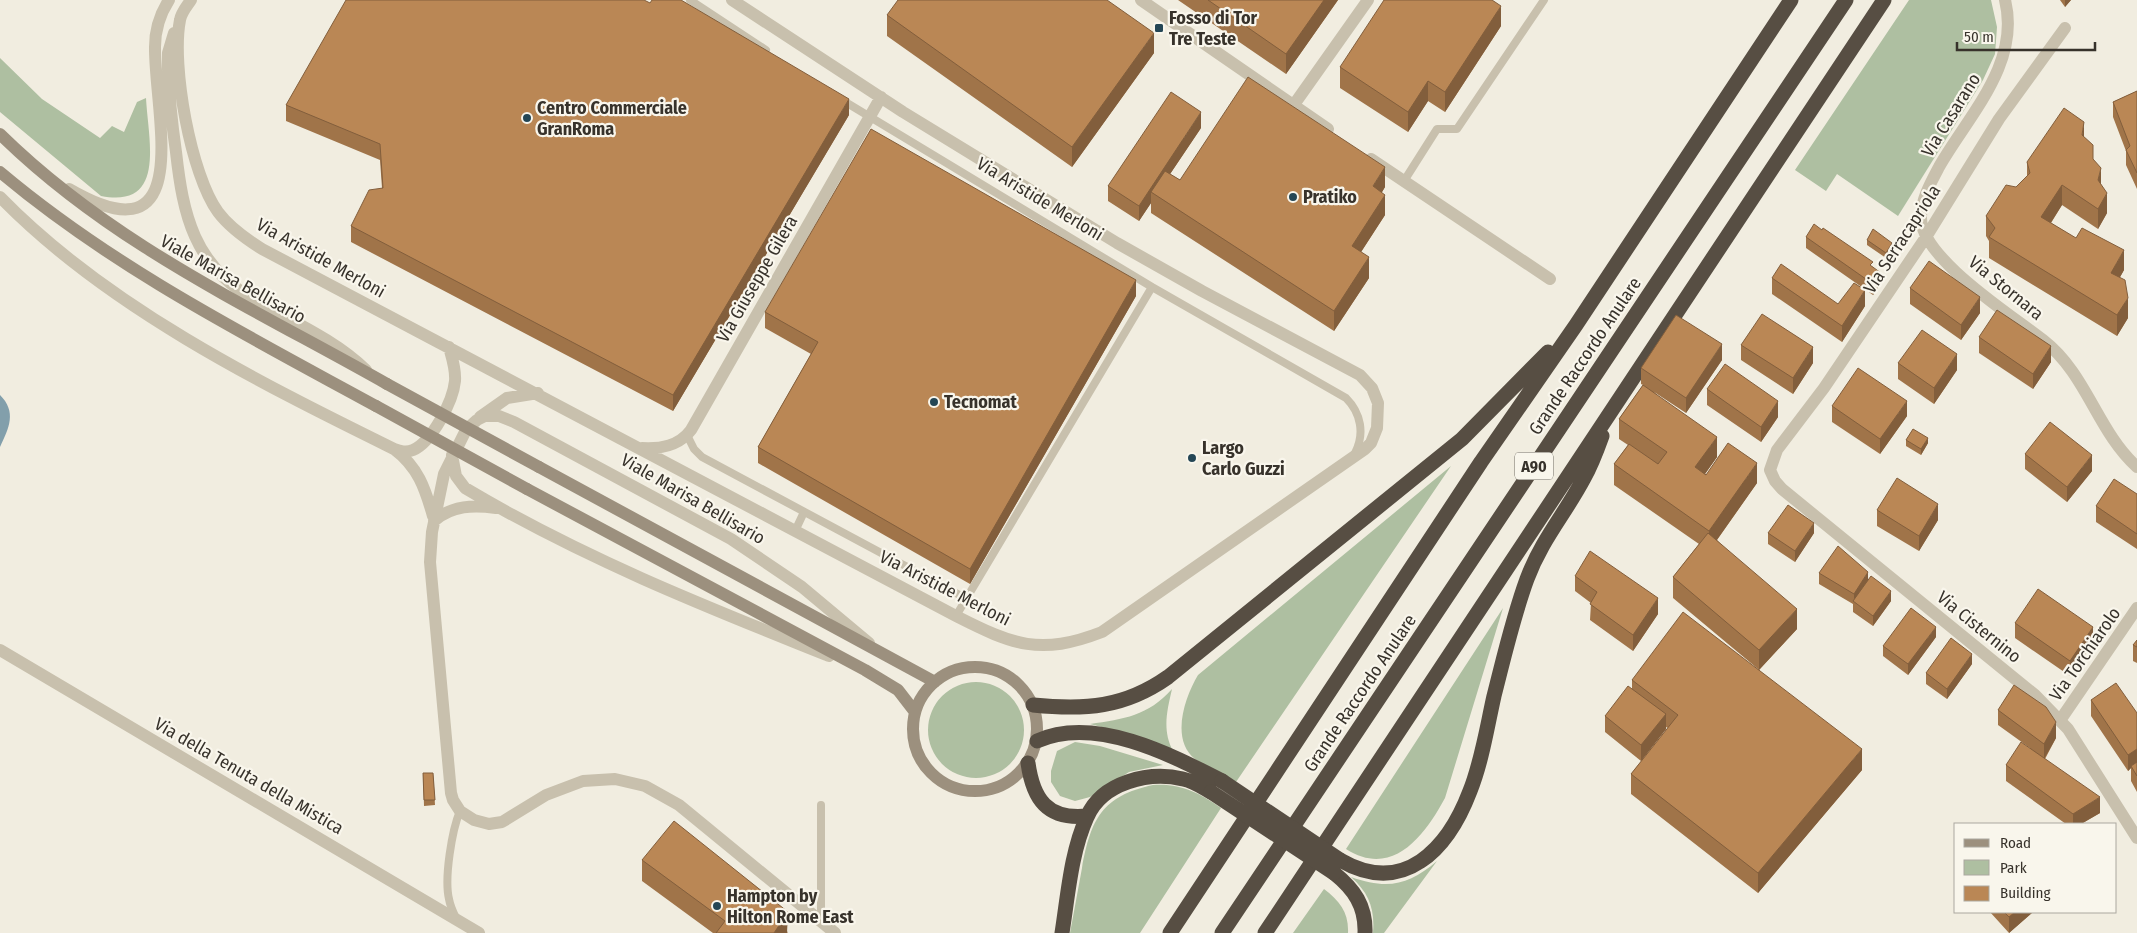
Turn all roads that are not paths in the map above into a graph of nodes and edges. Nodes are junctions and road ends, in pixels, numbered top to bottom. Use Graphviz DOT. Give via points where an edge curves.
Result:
graph roads {
  1 [pos="169,0"];
  2 [pos="191,0"];
  3 [pos="690,0"];
  4 [pos="732,0"];
  5 [pos="1141,0"];
  6 [pos="1368,0"];
  7 [pos="1544,0"];
  8 [pos="1792,0"];
  9 [pos="1846,0"];
  10 [pos="1884,0"];
  11 [pos="2005,0"];
  12 [pos="180,18"];
  13 [pos="2065,28"];
  14 [pos="776,57"];
  15 [pos="831,93"];
  16 [pos="881,97"];
  17 [pos="1293,106"];
  18 [pos="869,118"];
  19 [pos="0,134"];
  20 [pos="1341,138"];
  21 [pos="1356,149"];
  22 [pos="0,172"];
  23 [pos="40,172"];
  24 [pos="1404,181"];
  25 [pos="0,197"];
  26 [pos="1921,218"];
  27 [pos="1926,237"];
  28 [pos="1550,278"];
  29 [pos="1152,287"];
  30 [pos="1576,325"];
  31 [pos="449,346"];
  32 [pos="373,376"];
  33 [pos="538,393"];
  34 [pos="1614,407"];
  35 [pos="480,418"];
  36 [pos="687,435"];
  37 [pos="642,448"];
  38 [pos="394,449"];
  39 [pos="452,455"];
  40 [pos="1352,459"];
  41 [pos="2137,467"];
  42 [pos="1770,470"];
  43 [pos="501,508"];
  44 [pos="804,512"];
  45 [pos="434,521"];
  46 [pos="796,529"];
  47 [pos="967,598"];
  48 [pos="2137,608"];
  49 [pos="956,616"];
  50 [pos="0,650"];
  51 [pos="885,656"];
  52 [pos="866,670"];
  53 [pos="935,682"];
  54 [pos="1033,705"];
  55 [pos="915,712"];
  56 [pos="2061,719"];
  57 [pos="1037,742"];
  58 [pos="1028,763"];
  59 [pos="1216,786"];
  60 [pos="821,805"];
  61 [pos="460,811"];
  62 [pos="1087,816"];
  63 [pos="2137,838"];
  64 [pos="1337,867"];
  65 [pos="456,918"];
  66 [pos="821,922"];
  67 [pos="479,933"];
  68 [pos="835,933"];
  69 [pos="1062,933"];
  70 [pos="1170,933"];
  71 [pos="1222,933"];
  72 [pos="1265,933"];
  73 [pos="1365,933"];
  1 -- 23 [label="street" via="159,18 155,46 162,163 152,197 134,208 110,208"];
  2 -- 12 [label="street"];
  3 -- 14 [label="lane"];
  4 -- 16 [label="street, Via Aristide Merloni"];
  5 -- 17 [label="street"];
  6 -- 17 [label="street"];
  7 -- 24 [label="lane" via="1457,128 1437,129"];
  8 -- 30 [label="highway, Grande Raccordo Anulare / A90"];
  9 -- 71 [label="highway, Grande Raccordo Anulare / A90"];
  10 -- 34 [label="highway"];
  11 -- 26 [label="street, Via Casarano" via="2007,35 1998,70 1936,173"];
  12 -- 31 [label="street, Via Aristide Merloni" via="179,67 187,118 202,181 218,212 235,230 262,249"];
  12 -- 32 [label="street" via="168,53 168,78 179,184 186,215 197,242 211,264 235,288 340,348"];
  13 -- 27 [label="street, Via Serracapriola" via="1999,119"];
  15 -- 18 [label="lane, Via Aristide Merloni"];
  16 -- 18 [label="street, Via Giuseppe Gilera"];
  16 -- 40 [label="street, Via Aristide Merloni" via="1175,276 1360,376 1376,395 1379,412 1371,442"];
  17 -- 20 [label="street"];
  18 -- 29 [label="lane, Via Aristide Merloni"];
  18 -- 36 [label="street, Via Giuseppe Gilera"];
  19 -- 23 [label="main road, Viale Marisa Bellisario"];
  21 -- 24 [label="street"];
  22 -- 52 [label="main road, bridge" via="75,231 131,269 527,489"];
  23 -- 32 [label="main road, Viale Marisa Bellisario" via="150,252"];
  24 -- 28 [label="street"];
  25 -- 38 [label="street" via="49,244 130,303 257,378"];
  26 -- 27 [label="street, Via Stornara"];
  27 -- 41 [label="street, Via Stornara" via="1945,260 1983,295 2056,351 2079,380 2107,431"];
  27 -- 42 [label="street, Via Serracapriola" via="1778,450"];
  29 -- 40 [label="lane, Via Aristide Merloni" via="1346,398 1354,408 1360,427 1361,440"];
  29 -- 47 [label="lane"];
  30 -- 54 [label="highway" via="1462,439 1168,677 1138,695 1110,704 1074,708"];
  30 -- 70 [label="highway, Grande Raccordo Anulare / A90" via="1481,462"];
  31 -- 33 [label="street, Via Aristide Merloni"];
  31 -- 38 [label="street" via="454,388 436,426 416,448 404,452"];
  32 -- 51 [label="main road, Viale Marisa Bellisario, bridge"];
  33 -- 35 [label="street" via="507,398"];
  33 -- 37 [label="street, Via Aristide Merloni"];
  34 -- 64 [label="highway" via="1585,476 1542,542 1527,580 1471,789 1453,828 1431,854 1400,872 1384,874"];
  34 -- 72 [label="highway"];
  35 -- 39 [label="street" via="466,430"];
  35 -- 51 [label="street, Viale Marisa Bellisario" via="498,416 523,426 731,539 802,587"];
  36 -- 37 [label="street" via="667,446"];
  36 -- 44 [label="lane" via="702,458"];
  37 -- 46 [label="street, Via Aristide Merloni"];
  38 -- 45 [label="street" via="419,475"];
  39 -- 43 [label="street" via="458,480 465,488"];
  39 -- 45 [label="street" via="444,474"];
  40 -- 49 [label="street, Via Aristide Merloni" via="1117,623 1085,639 1046,646 1024,644 992,634"];
  42 -- 56 [label="street, Via Cisternino" via="1782,489"];
  43 -- 45 [label="street" via="462,507 444,513"];
  43 -- 52 [label="street" via="582,552 664,589"];
  44 -- 46 [label="lane"];
  44 -- 47 [label="lane"];
  45 -- 61 [label="street" via="430,562 451,792"];
  46 -- 49 [label="street, Via Aristide Merloni"];
  47 -- 49 [label="lane"];
  48 -- 56 [label="street, Via Torchiarolo"];
  50 -- 65 [label="street, Via della Tenuta della Mistica"];
  51 -- 53 [label="main road, Viale Marisa Bellisario"];
  52 -- 55 [label="main road" via="898,690"];
  53 -- 54 [label="main road" via="962,668 987,668 1014,680"];
  53 -- 55 [label="main road" via="922,696"];
  54 -- 57 [label="main road" via="1038,722"];
  55 -- 58 [label="main road" via="913,735 916,748 928,770 947,784 970,792 994,789 1016,777"];
  56 -- 63 [label="street, Via Cisternino"];
  57 -- 58 [label="main road"];
  57 -- 59 [label="highway" via="1062,732 1110,737 1152,749"];
  58 -- 62 [label="highway" via="1034,790 1045,806 1066,816"];
  59 -- 62 [label="highway" via="1184,779 1144,777 1112,790 1095,804"];
  59 -- 64 [label="highway, bridge"];
  60 -- 66 [label="lane"];
  61 -- 65 [label="lane" via="450,851 448,898"];
  61 -- 66 [label="street" via="482,823 496,824 553,792 583,780 615,779 645,786 679,804"];
  62 -- 69 [label="highway" via="1073,865"];
  64 -- 73 [label="highway" via="1362,905"];
  65 -- 67 [label="street, Via della Tenuta della Mistica"];
  66 -- 68 [label="street"];
}
